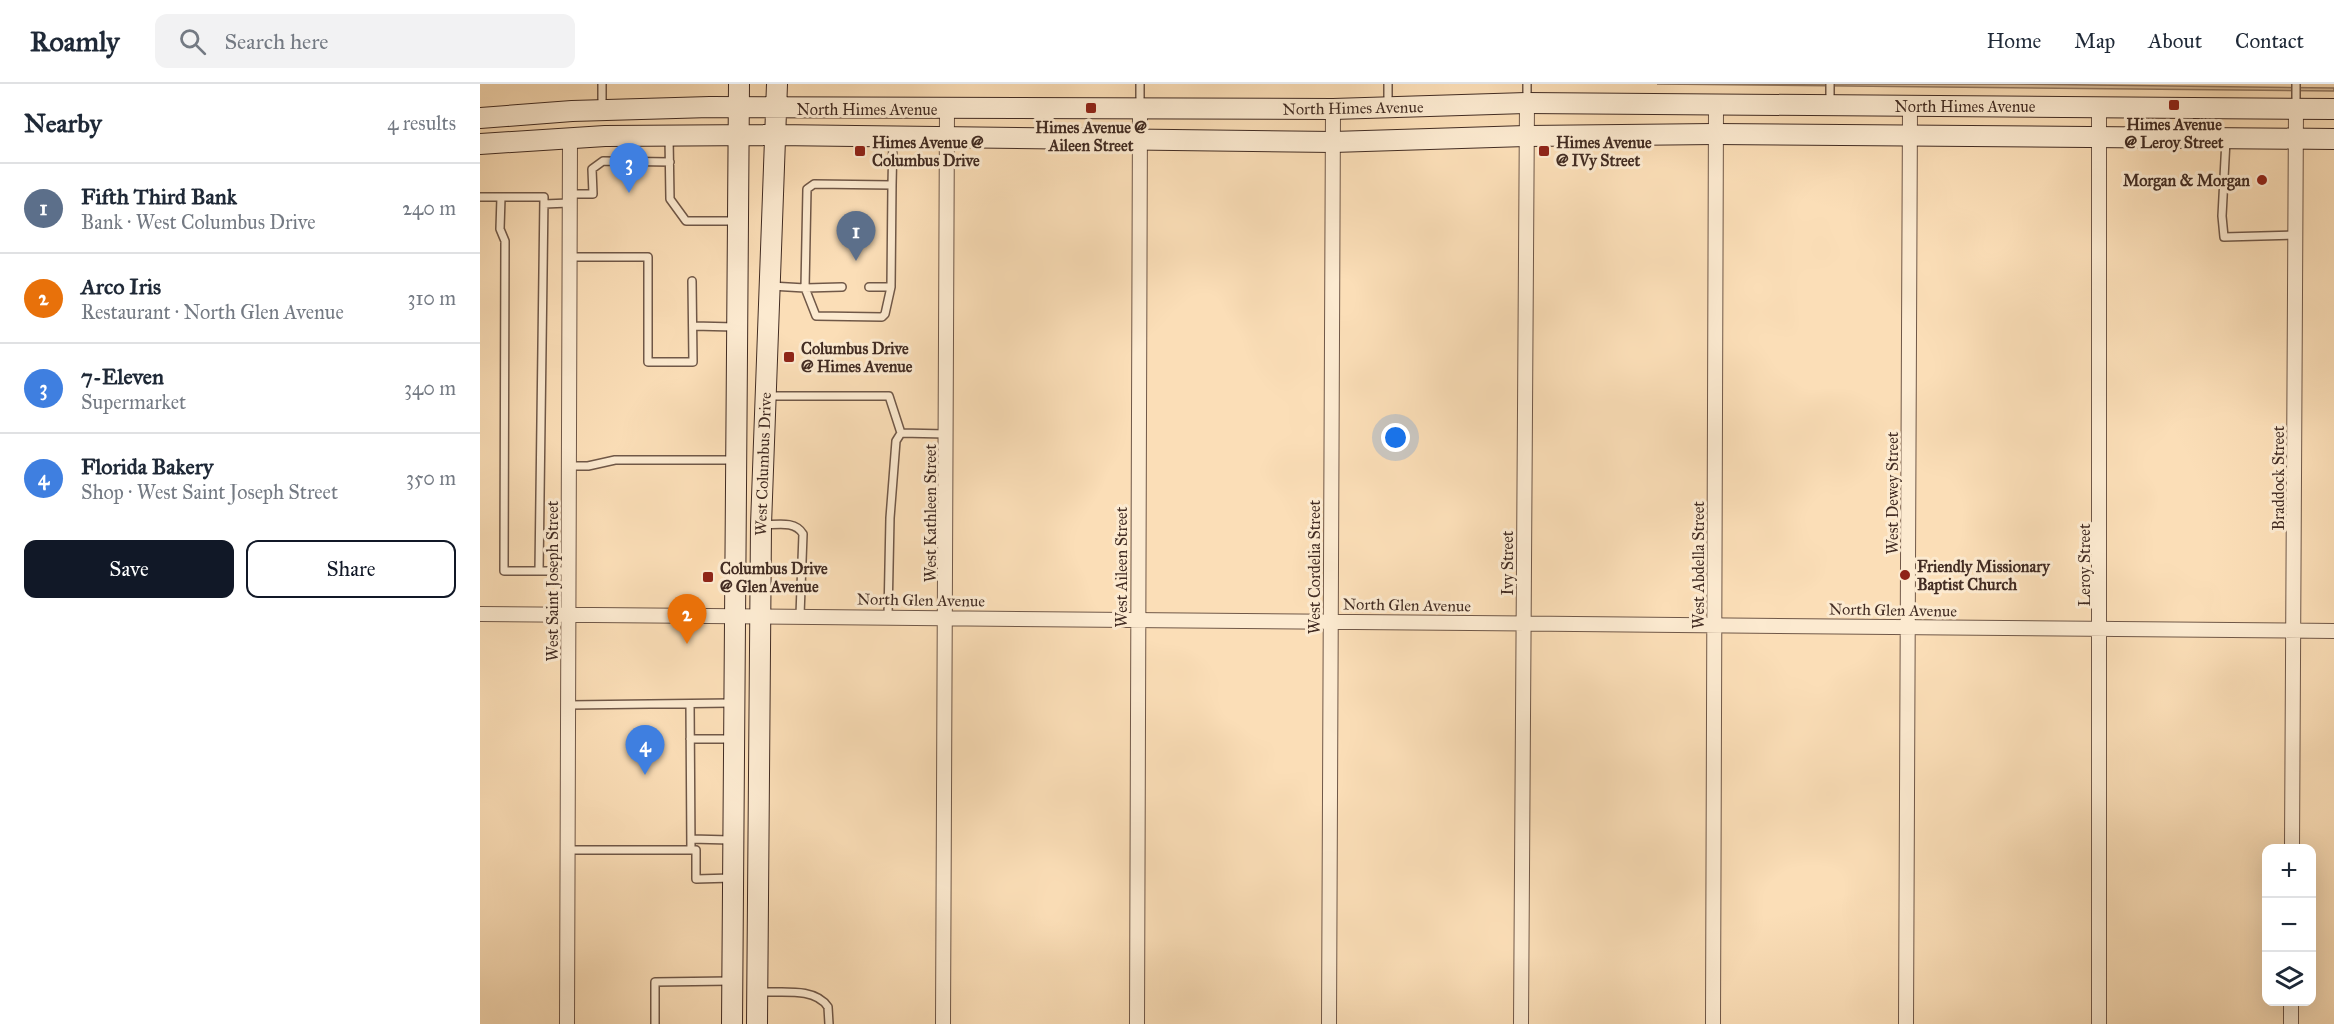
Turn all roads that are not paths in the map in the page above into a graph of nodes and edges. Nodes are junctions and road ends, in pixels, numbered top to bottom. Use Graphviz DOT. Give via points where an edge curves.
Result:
graph roads {
  1 [pos="602,84"];
  2 [pos="739,84"];
  3 [pos="777,84"];
  4 [pos="1140,84"];
  5 [pos="1388,84"];
  6 [pos="1830,84"];
  7 [pos="2296,84"];
  8 [pos="1527,93"];
  9 [pos="1716,105"];
  10 [pos="1830,105"];
  11 [pos="1910,106"];
  12 [pos="1388,107"];
  13 [pos="2099,107"];
  14 [pos="740,108"];
  15 [pos="2296,108"];
  16 [pos="777,109"];
  17 [pos="946,109"];
  18 [pos="1333,109"];
  19 [pos="2334,109"];
  20 [pos="602,110"];
  21 [pos="1140,110"];
  22 [pos="480,118"];
  23 [pos="1715,134"];
  24 [pos="1829,134"];
  25 [pos="1910,134"];
  26 [pos="669,135"];
  27 [pos="740,135"];
  28 [pos="775,135"];
  29 [pos="1527,136"];
  30 [pos="893,137"];
  31 [pos="946,137"];
  32 [pos="2099,137"];
  33 [pos="570,138"];
  34 [pos="2226,138"];
  35 [pos="1139,139"];
  36 [pos="2296,139"];
  37 [pos="2334,139"];
  38 [pos="1333,142"];
  39 [pos="480,144"];
  40 [pos="670,162"];
  41 [pos="892,185"];
  42 [pos="480,197"];
  43 [pos="501,197"];
  44 [pos="569,199"];
  45 [pos="544,200"];
  46 [pos="738,221"];
  47 [pos="2296,235"];
  48 [pos="569,257"];
  49 [pos="692,281"];
  50 [pos="770,286"];
  51 [pos="842,287"];
  52 [pos="869,287"];
  53 [pos="891,287"];
  54 [pos="805,288"];
  55 [pos="693,326"];
  56 [pos="737,328"];
  57 [pos="766,396"];
  58 [pos="900,433"];
  59 [pos="946,434"];
  60 [pos="736,460"];
  61 [pos="569,466"];
  62 [pos="761,525"];
  63 [pos="539,571"];
  64 [pos="569,571"];
  65 [pos="569,613"];
  66 [pos="480,614"];
  67 [pos="734,614"];
  68 [pos="759,615"];
  69 [pos="800,615"];
  70 [pos="888,616"];
  71 [pos="946,617"];
  72 [pos="1137,618"];
  73 [pos="1330,620"];
  74 [pos="1523,623"];
  75 [pos="1715,624"];
  76 [pos="1908,627"];
  77 [pos="2100,629"];
  78 [pos="2293,631"];
  79 [pos="2334,631"];
  80 [pos="734,702"];
  81 [pos="690,704"];
  82 [pos="569,705"];
  83 [pos="690,739"];
  84 [pos="734,739"];
  85 [pos="691,839"];
  86 [pos="733,840"];
  87 [pos="2292,844"];
  88 [pos="568,850"];
  89 [pos="691,850"];
  90 [pos="732,878"];
  91 [pos="731,981"];
  92 [pos="757,992"];
  93 [pos="2291,1006"];
  94 [pos="567,1024"];
  95 [pos="655,1024"];
  96 [pos="732,1024"];
  97 [pos="757,1024"];
  98 [pos="829,1024"];
  99 [pos="943,1024"];
  100 [pos="1137,1024"];
  101 [pos="1329,1024"];
  102 [pos="1521,1024"];
  103 [pos="1713,1024"];
  104 [pos="1906,1024"];
  105 [pos="2099,1024"];
  106 [pos="2291,1024"];
  1 -- 20 [label="lane"];
  2 -- 14 [label="street, West Columbus Drive"];
  3 -- 16 [label="street, West Columbus Drive"];
  4 -- 21 [label="lane"];
  5 -- 12 [label="lane"];
  6 -- 10 [label="lane"];
  7 -- 15 [label="lane"];
  8 -- 9 [label="street, North Himes Avenue"];
  8 -- 12 [label="street, North Himes Avenue"];
  8 -- 29 [label="street, Ivy Street"];
  9 -- 10 [label="street, North Himes Avenue"];
  9 -- 23 [label="street, West Abdella Street"];
  10 -- 11 [label="street, North Himes Avenue"];
  10 -- 24 [label="street"];
  11 -- 13 [label="street, North Himes Avenue"];
  11 -- 25 [label="street, West Dewey Street"];
  12 -- 18 [label="street, North Himes Avenue"];
  13 -- 15 [label="street, North Himes Avenue"];
  13 -- 32 [label="street, Leroy Street"];
  14 -- 16 [label="street, North Himes Avenue"];
  14 -- 20 [label="street, North Himes Avenue"];
  14 -- 27 [label="street, West Columbus Drive"];
  15 -- 19 [label="street, North Himes Avenue"];
  15 -- 36 [label="street, Braddock Street"];
  16 -- 17 [label="street, North Himes Avenue"];
  16 -- 28 [label="street, West Columbus Drive"];
  17 -- 21 [label="street, North Himes Avenue"];
  17 -- 31 [label="street, West Kathleen Street"];
  18 -- 21 [label="street, North Himes Avenue"];
  18 -- 38 [label="street, West Cordelia Street"];
  20 -- 22 [label="street, North Himes Avenue"];
  21 -- 35 [label="street, West Aileen Street"];
  23 -- 24 [label="street, North Himes Avenue"];
  23 -- 29 [label="street, North Himes Avenue"];
  23 -- 75 [label="street, West Abdella Street"];
  24 -- 25 [label="street, North Himes Avenue"];
  25 -- 32 [label="street, North Himes Avenue"];
  25 -- 76 [label="street, West Dewey Street"];
  26 -- 27 [label="street, North Himes Avenue"];
  26 -- 33 [label="street, North Himes Avenue"];
  26 -- 40 [label="lane"];
  27 -- 28 [label="street, North Himes Avenue"];
  27 -- 46 [label="street, West Columbus Drive"];
  28 -- 30 [label="street, North Himes Avenue"];
  28 -- 50 [label="street, West Columbus Drive"];
  29 -- 38 [label="street, North Himes Avenue"];
  29 -- 74 [label="street, Ivy Street"];
  30 -- 31 [label="street, North Himes Avenue"];
  30 -- 41 [label="lane"];
  31 -- 35 [label="street, North Himes Avenue"];
  31 -- 59 [label="street, West Kathleen Street"];
  32 -- 34 [label="street, North Himes Avenue"];
  32 -- 77 [label="street, Leroy Street"];
  33 -- 39 [label="street, North Himes Avenue"];
  33 -- 44 [label="street, West Saint Joseph Street"];
  34 -- 36 [label="street, North Himes Avenue"];
  34 -- 47 [label="lane" via="2224,237"];
  35 -- 38 [label="street, North Himes Avenue"];
  35 -- 72 [label="street, West Aileen Street"];
  36 -- 37 [label="street, North Himes Avenue"];
  36 -- 47 [label="street, Braddock Street"];
  38 -- 73 [label="street, West Cordelia Street"];
  40 -- 44 [label="lane" via="603,161 592,169 593,194"];
  40 -- 46 [label="lane" via="670,199 686,221"];
  41 -- 53 [label="lane"];
  41 -- 54 [label="lane" via="814,184 807,189"];
  42 -- 43 [label="lane"];
  43 -- 45 [label="lane"];
  43 -- 63 [label="lane" via="500,229 505,241 504,571"];
  44 -- 45 [label="lane"];
  44 -- 48 [label="street, West Saint Joseph Street"];
  45 -- 63 [label="lane"];
  46 -- 56 [label="street, West Columbus Drive"];
  47 -- 78 [label="street, Braddock Street"];
  48 -- 55 [label="lane" via="648,257 648,362 693,362"];
  48 -- 61 [label="street, West Saint Joseph Street"];
  49 -- 55 [label="lane"];
  50 -- 54 [label="lane"];
  50 -- 57 [label="street, West Columbus Drive"];
  51 -- 54 [label="lane"];
  52 -- 53 [label="lane"];
  53 -- 54 [label="lane" via="882,317 819,318"];
  55 -- 56 [label="lane"];
  56 -- 60 [label="street, West Columbus Drive"];
  57 -- 58 [label="lane" via="890,396"];
  57 -- 62 [label="street, West Columbus Drive"];
  58 -- 59 [label="lane"];
  58 -- 70 [label="lane" via="896,441 890,518"];
  59 -- 71 [label="street, West Kathleen Street"];
  60 -- 61 [label="lane" via="615,460"];
  60 -- 67 [label="street, West Columbus Drive"];
  61 -- 64 [label="street, West Saint Joseph Street"];
  62 -- 68 [label="street, West Columbus Drive"];
  62 -- 69 [label="lane" via="792,524 803,534"];
  63 -- 64 [label="lane"];
  64 -- 65 [label="street, West Saint Joseph Street"];
  65 -- 66 [label="street, North Glen Avenue"];
  65 -- 67 [label="street, North Glen Avenue"];
  65 -- 82 [label="street, West Saint Joseph Street"];
  67 -- 68 [label="street, North Glen Avenue"];
  67 -- 80 [label="street, West Columbus Drive"];
  68 -- 69 [label="street, North Glen Avenue"];
  68 -- 92 [label="street, West Columbus Drive"];
  69 -- 70 [label="street, North Glen Avenue"];
  70 -- 71 [label="street, North Glen Avenue"];
  71 -- 72 [label="street, North Glen Avenue"];
  71 -- 99 [label="street, West Kathleen Street"];
  72 -- 73 [label="street, North Glen Avenue"];
  72 -- 100 [label="street, West Aileen Street"];
  73 -- 74 [label="street, North Glen Avenue"];
  73 -- 101 [label="street, West Cordelia Street"];
  74 -- 75 [label="street, North Glen Avenue"];
  74 -- 102 [label="street, Ivy Street"];
  75 -- 76 [label="street, North Glen Avenue"];
  75 -- 103 [label="street, West Abdella Street"];
  76 -- 77 [label="street, North Glen Avenue"];
  76 -- 104 [label="street, West Dewey Street"];
  77 -- 78 [label="street, North Glen Avenue"];
  77 -- 105 [label="street, Leroy Street"];
  78 -- 79 [label="street, North Glen Avenue"];
  78 -- 87 [label="street, Braddock Street"];
  80 -- 81 [label="lane"];
  80 -- 84 [label="street, West Columbus Drive"];
  81 -- 82 [label="lane"];
  81 -- 83 [label="lane"];
  82 -- 88 [label="street, West Saint Joseph Street"];
  83 -- 84 [label="lane"];
  83 -- 85 [label="lane"];
  84 -- 86 [label="street, West Columbus Drive"];
  85 -- 86 [label="lane"];
  85 -- 89 [label="lane"];
  86 -- 90 [label="street, West Columbus Drive"];
  88 -- 89 [label="lane"];
  88 -- 94 [label="street, West Saint Joseph Street"];
  89 -- 90 [label="lane" via="696,850 696,879"];
  90 -- 91 [label="street, West Columbus Drive"];
  91 -- 95 [label="lane" via="656,982"];
  91 -- 96 [label="street, West Columbus Drive"];
  92 -- 97 [label="street, West Columbus Drive"];
  92 -- 98 [label="lane" via="809,993 819,997 828,1006"];
  93 -- 106 [label="street"];
}
